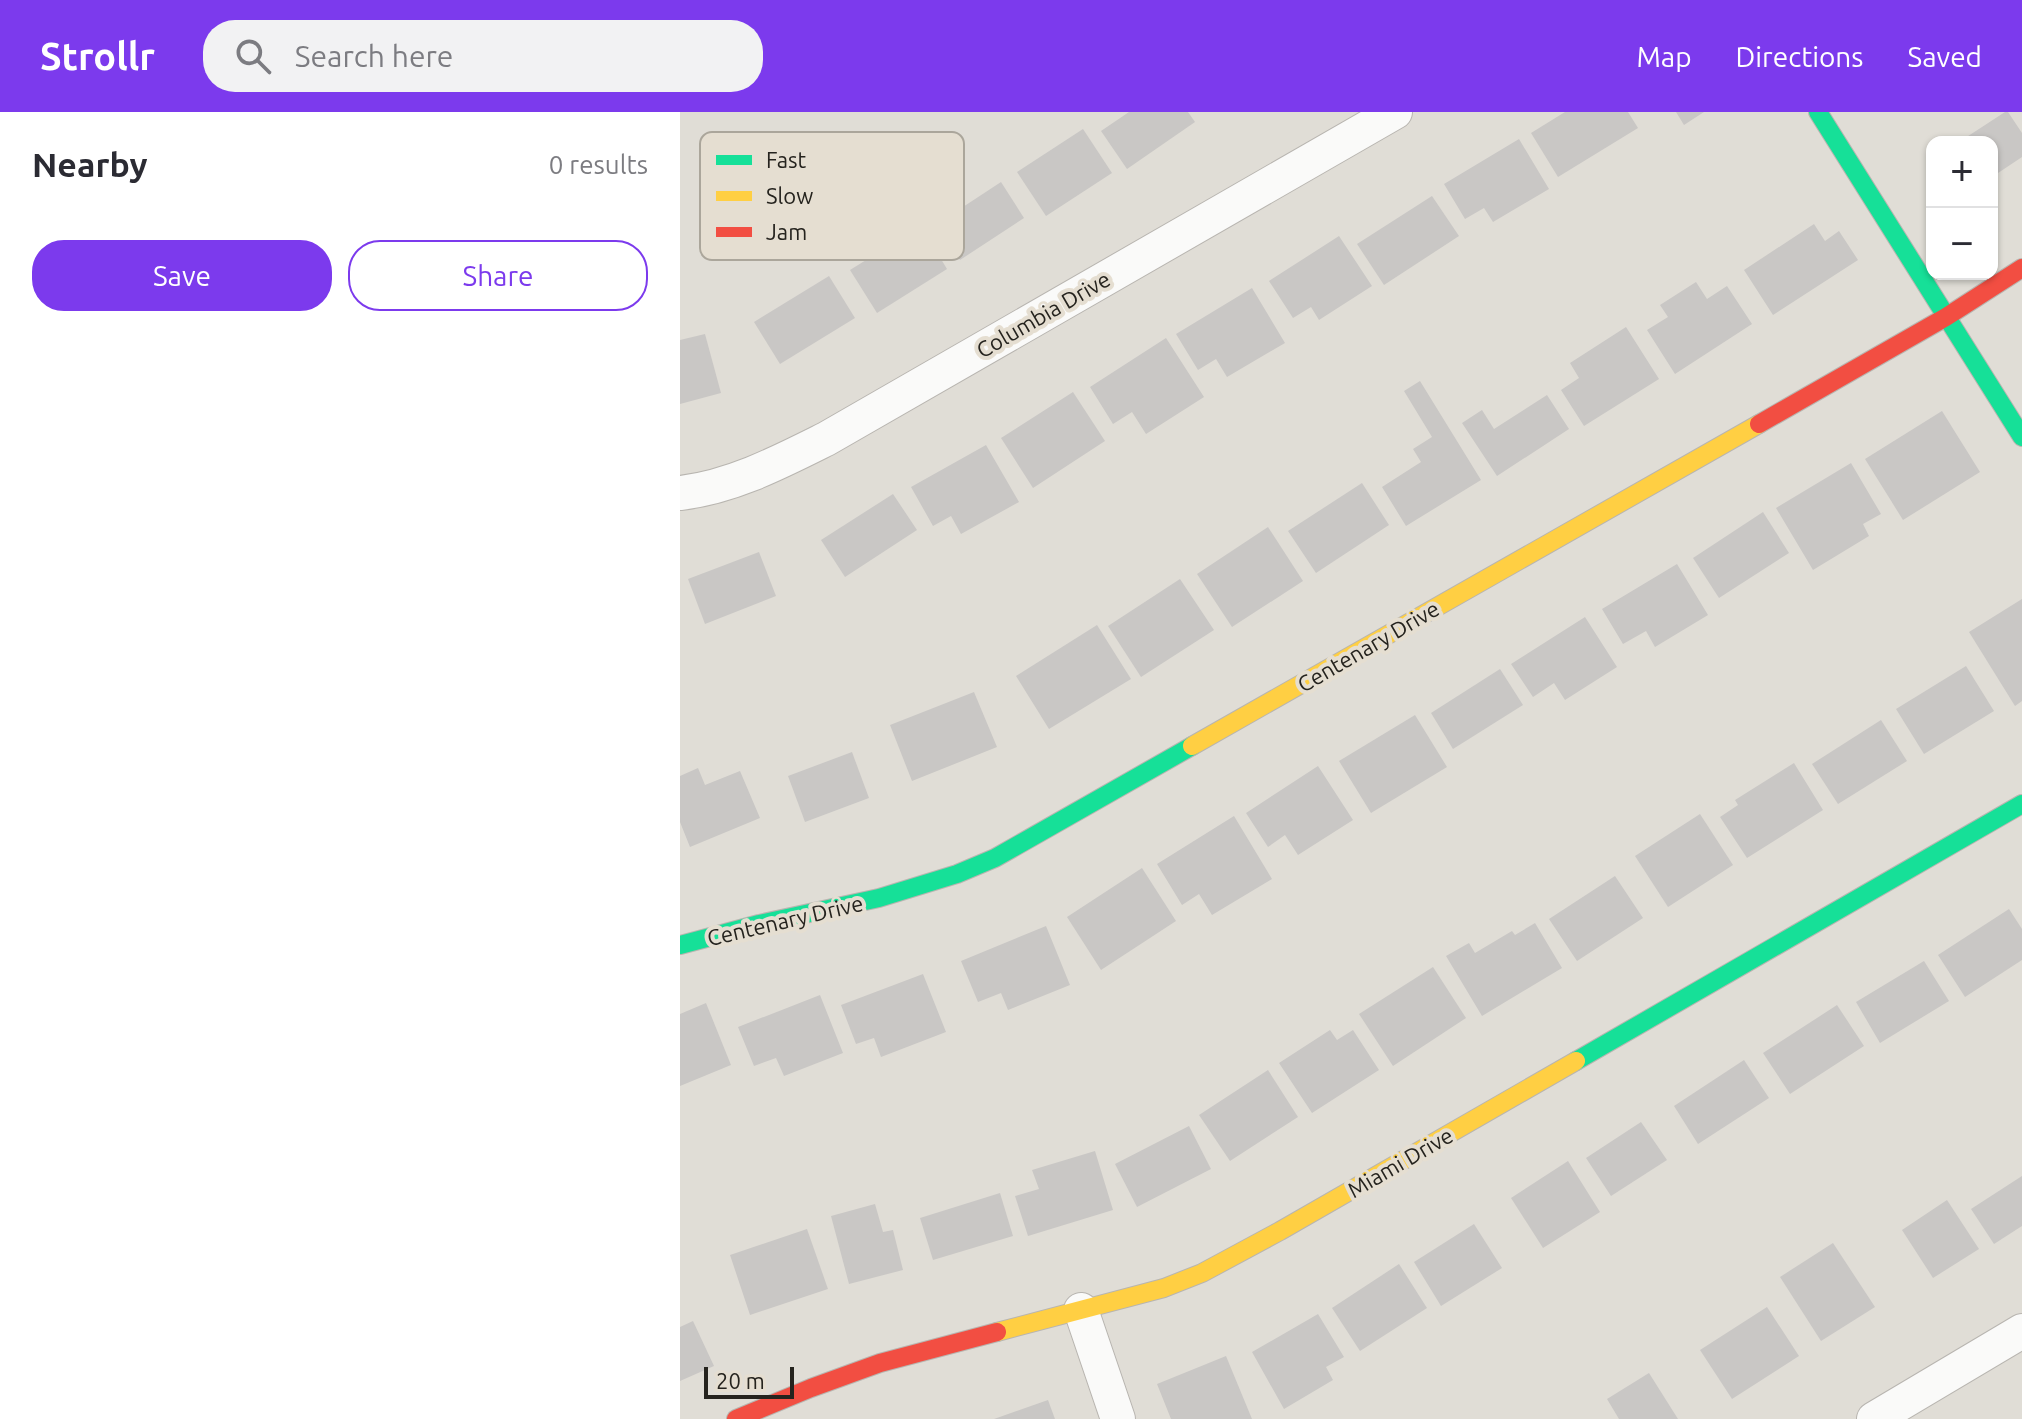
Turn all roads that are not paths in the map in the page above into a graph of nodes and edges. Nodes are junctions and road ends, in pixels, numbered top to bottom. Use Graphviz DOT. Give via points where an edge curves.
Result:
graph roads {
  1 [pos="1395,112"];
  2 [pos="1818,112"];
  3 [pos="2022,268"];
  4 [pos="1946,317"];
  5 [pos="2022,437"];
  6 [pos="680,493"];
  7 [pos="2022,804"];
  8 [pos="680,945"];
  9 [pos="1081,1310"];
  10 [pos="2022,1331"];
  11 [pos="736,1419"];
  12 [pos="1118,1419"];
  13 [pos="1874,1419"];
  1 -- 6 [label="street, Columbia Drive" via="826,439 753,474"];
  2 -- 4 [label="street"];
  3 -- 4 [label="street, Centenary Drive"];
  4 -- 5 [label="street"];
  4 -- 8 [label="street, Centenary Drive" via="995,858 913,890"];
  7 -- 9 [label="street, Miami Drive" via="1240,1254 1164,1288"];
  9 -- 11 [label="street, Miami Drive" via="880,1363"];
  9 -- 12 [label="street"];
  10 -- 13 [label="street"];
}
